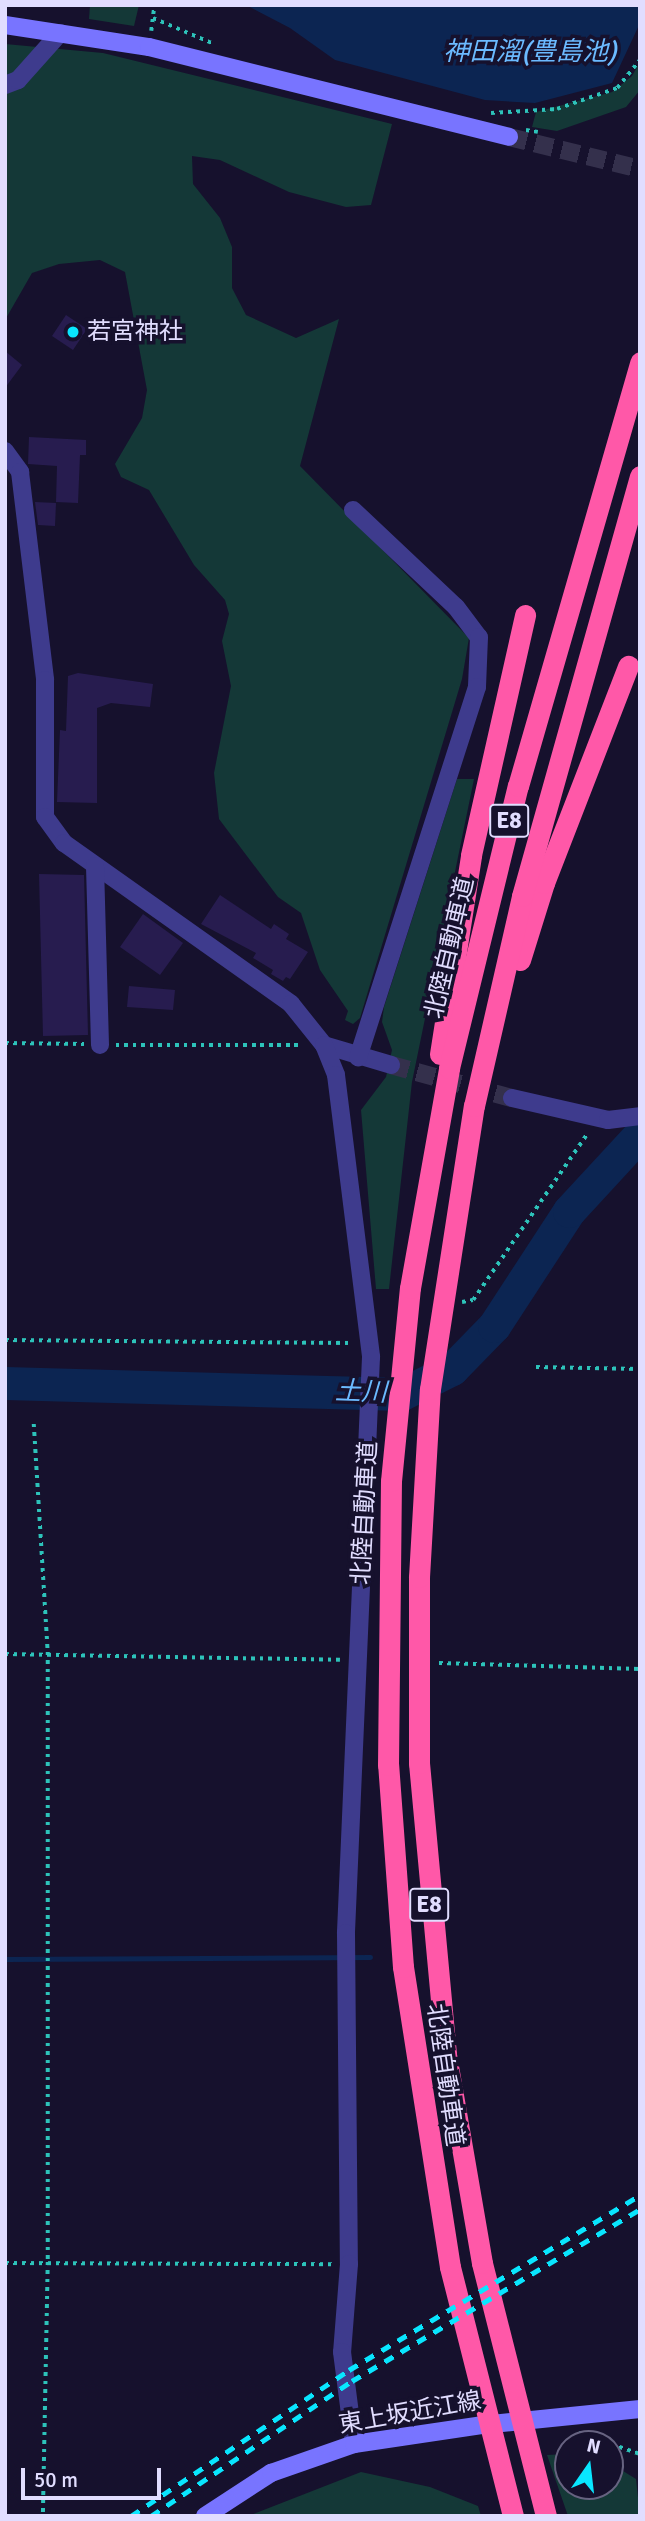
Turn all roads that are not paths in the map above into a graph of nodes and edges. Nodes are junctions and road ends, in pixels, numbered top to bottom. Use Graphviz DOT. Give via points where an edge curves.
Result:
graph roads {
  1 [pos="5,25"];
  2 [pos="60,33"];
  3 [pos="5,85"];
  4 [pos="509,137"];
  5 [pos="640,362"];
  6 [pos="5,451"];
  7 [pos="640,476"];
  8 [pos="353,510"];
  9 [pos="525,615"];
  10 [pos="628,666"];
  11 [pos="95,866"];
  12 [pos="100,1045"];
  13 [pos="324,1045"];
  14 [pos="358,1057"];
  15 [pos="391,1065"];
  16 [pos="512,1098"];
  17 [pos="640,1116"];
  18 [pos="424,1206"];
  19 [pos="456,1206"];
  20 [pos="640,2409"];
  21 [pos="354,2444"];
  22 [pos="205,2516"];
  23 [pos="513,2516"];
  24 [pos="546,2516"];
  1 -- 2 [label="main road"];
  2 -- 3 [label="street" via="18,80"];
  2 -- 4 [label="main road" via="149,47"];
  5 -- 18 [label="highway, 北陸自動車道 / E8" via="489,897 449,1068"];
  6 -- 11 [label="street" via="20,472 45,680 46,817 64,844"];
  7 -- 19 [label="highway, 北陸自動車道 / E8" via="522,896"];
  8 -- 14 [label="street" via="456,607 479,637 477,687"];
  9 -- 18 [label="highway" via="460,916"];
  10 -- 19 [label="highway" via="544,883 498,1035"];
  11 -- 12 [label="street"];
  11 -- 13 [label="street" via="262,980 291,1004"];
  13 -- 14 [label="street"];
  13 -- 21 [label="street" via="336,1075 371,1350 346,1933 349,2264 343,2362"];
  14 -- 15 [label="street"];
  16 -- 17 [label="street" via="603,1119"];
  18 -- 23 [label="highway, 北陸自動車道 / E8" via="410,1288 391,1481 388,1765 394,1865 415,2060 441,2216 472,2365"];
  19 -- 24 [label="highway, 北陸自動車道 / E8" via="430,1389 419,1577 419,1763 425,1860 462,2160 504,2364"];
  20 -- 21 [label="main road, 東上坂近江線"];
  21 -- 22 [label="main road, 東上坂近江線" via="271,2473"];
}
